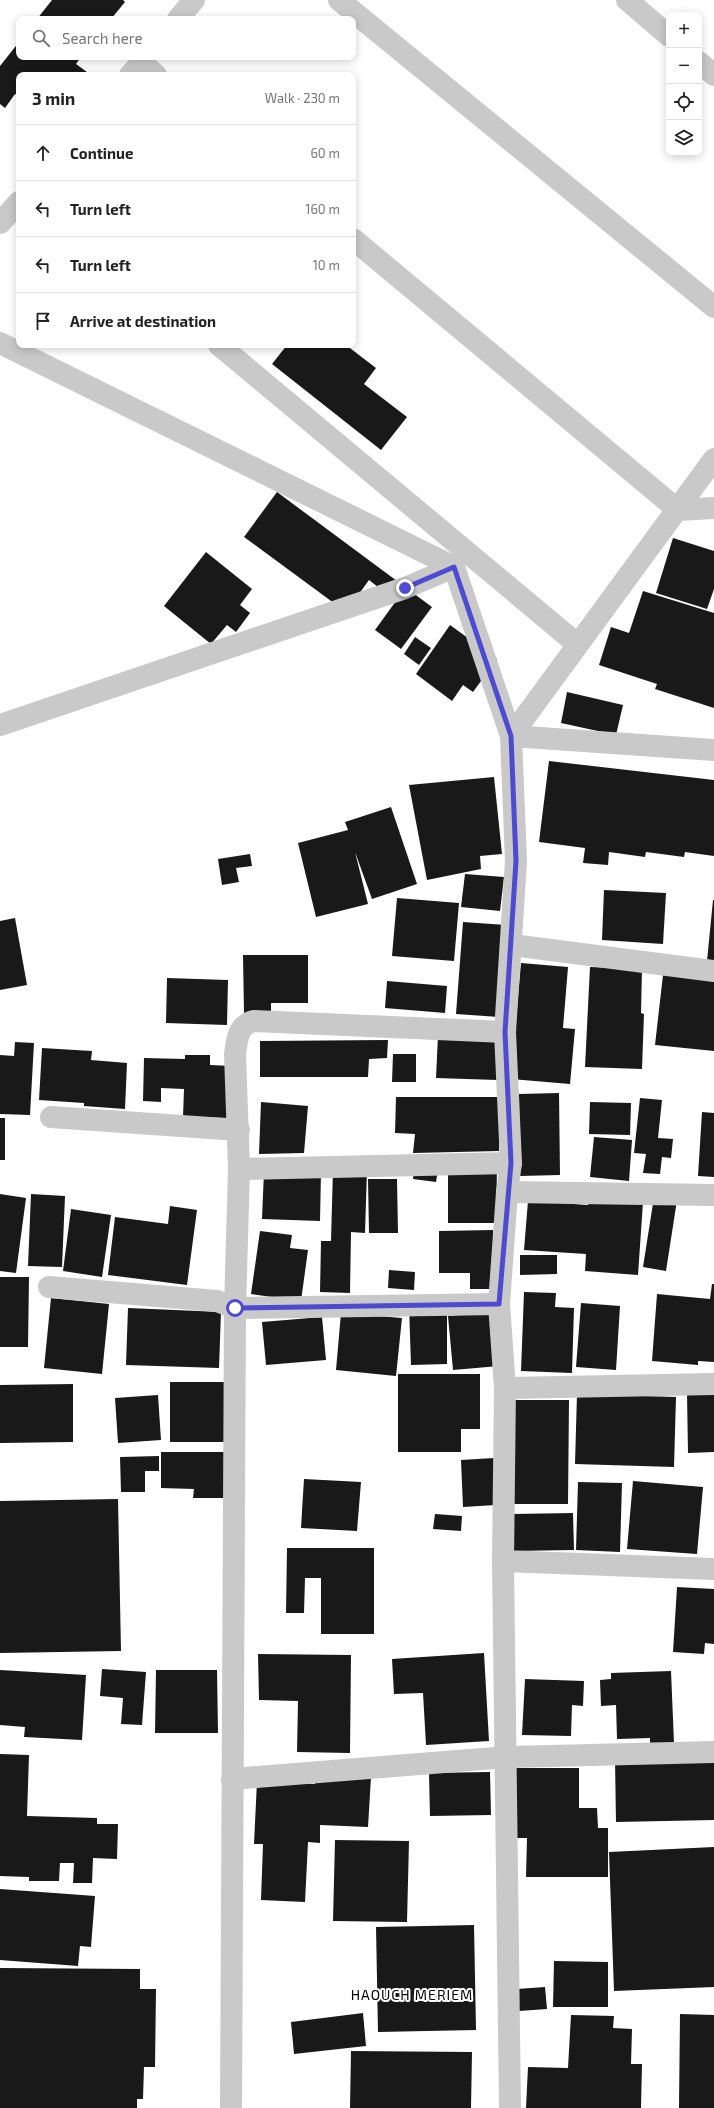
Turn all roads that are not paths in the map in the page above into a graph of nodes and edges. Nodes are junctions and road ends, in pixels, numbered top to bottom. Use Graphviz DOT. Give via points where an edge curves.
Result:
graph roads {
  1 [pos="194,0"];
  2 [pos="339,0"];
  3 [pos="627,0"];
  4 [pos="181,16"];
  5 [pos="666,33"];
  6 [pos="702,64"];
  7 [pos="714,74"];
  8 [pos="16,205"];
  9 [pos="0,223"];
  10 [pos="356,242"];
  11 [pos="714,307"];
  12 [pos="0,343"];
  13 [pos="223,348"];
  14 [pos="714,459"];
  15 [pos="714,508"];
  16 [pos="678,510"];
  17 [pos="454,567"];
  18 [pos="577,644"];
  19 [pos="0,725"];
  20 [pos="511,736"];
  21 [pos="714,750"];
  22 [pos="512,945"];
  23 [pos="714,971"];
  24 [pos="505,1032"];
  25 [pos="51,1117"];
  26 [pos="239,1130"];
  27 [pos="511,1163"];
  28 [pos="239,1169"];
  29 [pos="507,1192"];
  30 [pos="714,1195"];
  31 [pos="49,1287"];
  32 [pos="499,1304"];
  33 [pos="235,1308"];
  34 [pos="714,1384"];
  35 [pos="505,1388"];
  36 [pos="503,1561"];
  37 [pos="714,1569"];
  38 [pos="714,1752"];
  39 [pos="507,1757"];
  40 [pos="232,1779"];
  41 [pos="231,2108"];
  42 [pos="510,2108"];
  1 -- 4 [label="street"];
  2 -- 11 [label="street"];
  3 -- 5 [label="street"];
  6 -- 7 [label="street"];
  8 -- 9 [label="street"];
  10 -- 16 [label="street"];
  12 -- 17 [label="street"];
  13 -- 18 [label="street"];
  14 -- 16 [label="street"];
  15 -- 16 [label="street"];
  16 -- 18 [label="street"];
  17 -- 19 [label="street" via="405,588"];
  17 -- 20 [label="street"];
  18 -- 20 [label="street"];
  20 -- 21 [label="street"];
  20 -- 22 [label="street" via="516,861"];
  22 -- 23 [label="street"];
  22 -- 24 [label="street"];
  24 -- 26 [label="street" via="254,1021 246,1023 238,1034 235,1054"];
  24 -- 27 [label="street"];
  25 -- 26 [label="street"];
  26 -- 28 [label="street"];
  27 -- 28 [label="street"];
  27 -- 29 [label="street"];
  28 -- 33 [label="street"];
  29 -- 30 [label="street"];
  29 -- 32 [label="street"];
  31 -- 33 [label="street" via="216,1301"];
  32 -- 33 [label="street"];
  32 -- 35 [label="street"];
  33 -- 40 [label="street"];
  34 -- 35 [label="street"];
  35 -- 36 [label="street"];
  36 -- 37 [label="street"];
  36 -- 39 [label="street"];
  38 -- 39 [label="street"];
  39 -- 40 [label="street"];
  39 -- 42 [label="street"];
  40 -- 41 [label="street"];
}
